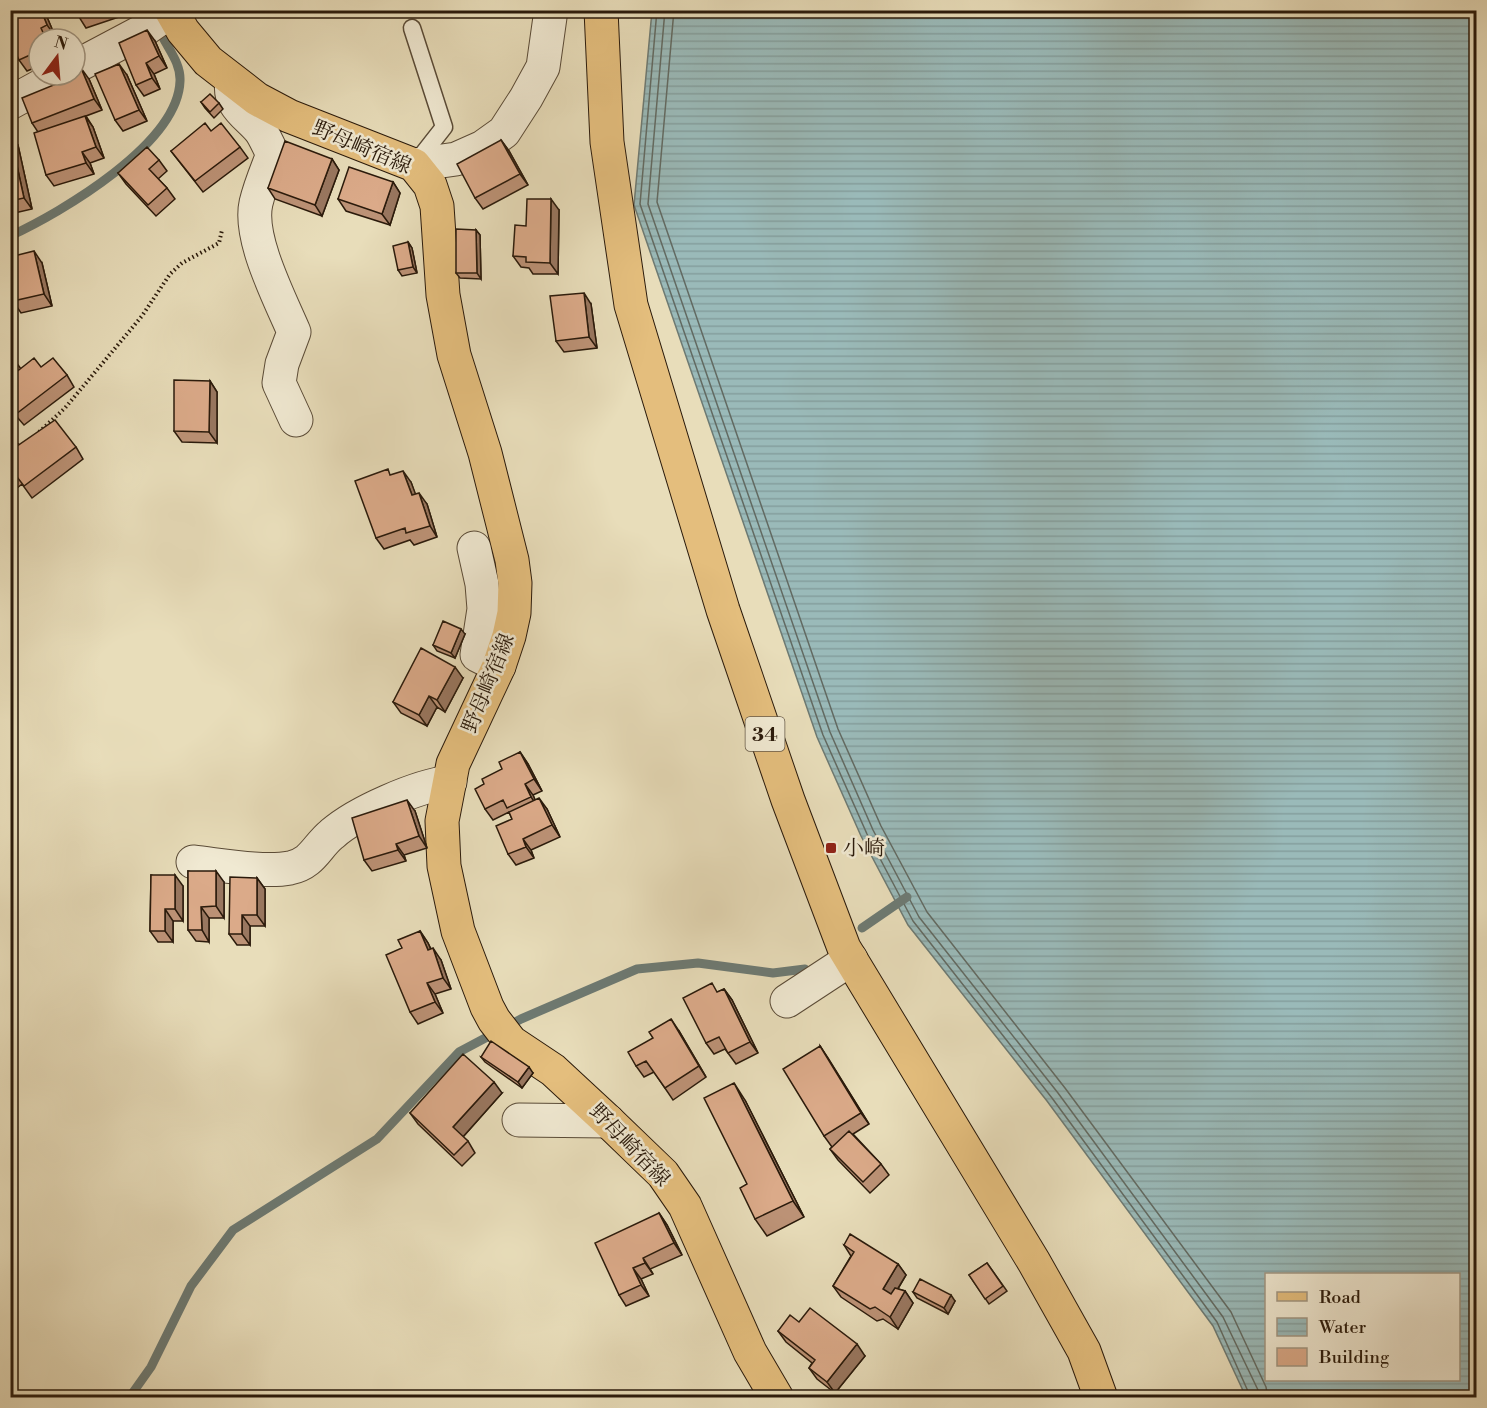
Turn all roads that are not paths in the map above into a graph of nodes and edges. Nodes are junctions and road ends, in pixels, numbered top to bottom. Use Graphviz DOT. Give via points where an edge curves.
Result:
graph roads {
  1 [pos="551,10"];
  2 [pos="601,10"];
  3 [pos="171,11"];
  4 [pos="412,28"];
  5 [pos="87,61"];
  6 [pos="232,82"];
  7 [pos="38,87"];
  8 [pos="10,102"];
  9 [pos="414,165"];
  10 [pos="296,420"];
  11 [pos="474,548"];
  12 [pos="499,666"];
  13 [pos="450,782"];
  14 [pos="193,862"];
  15 [pos="851,959"];
  16 [pos="787,1001"];
  17 [pos="519,1120"];
  18 [pos="608,1120"];
  19 [pos="777,1398"];
  20 [pos="1101,1398"];
  1 -- 9 [label="street" via="543,67 504,132 456,159"];
  2 -- 15 [label="main road, 34" via="607,142 631,305 723,610 788,800"];
  3 -- 5 [label="street"];
  3 -- 6 [label="main road, 野母崎宿線" via="194,45"];
  4 -- 9 [label="lane" via="444,127"];
  6 -- 9 [label="main road, 野母崎宿線" via="289,116"];
  6 -- 10 [label="street" via="236,106 260,130 273,154 255,205 256,235 294,332 279,383"];
  7 -- 8 [label="street"];
  9 -- 12 [label="main road, 野母崎宿線" via="430,185 437,206 443,295 454,355 485,453 512,560 514,614"];
  11 -- 12 [label="street" via="484,609 477,656"];
  12 -- 13 [label="main road, 野母崎宿線" via="453,764"];
  13 -- 14 [label="street" via="352,818 330,835 308,861 291,868"];
  13 -- 18 [label="main road, 野母崎宿線" via="442,821 444,866 458,931 502,1031"];
  15 -- 16 [label="street"];
  15 -- 20 [label="main road, 34" via="1034,1262 1084,1351"];
  17 -- 18 [label="street"];
  18 -- 19 [label="main road, 野母崎宿線" via="663,1174 685,1206 750,1352"];
}
